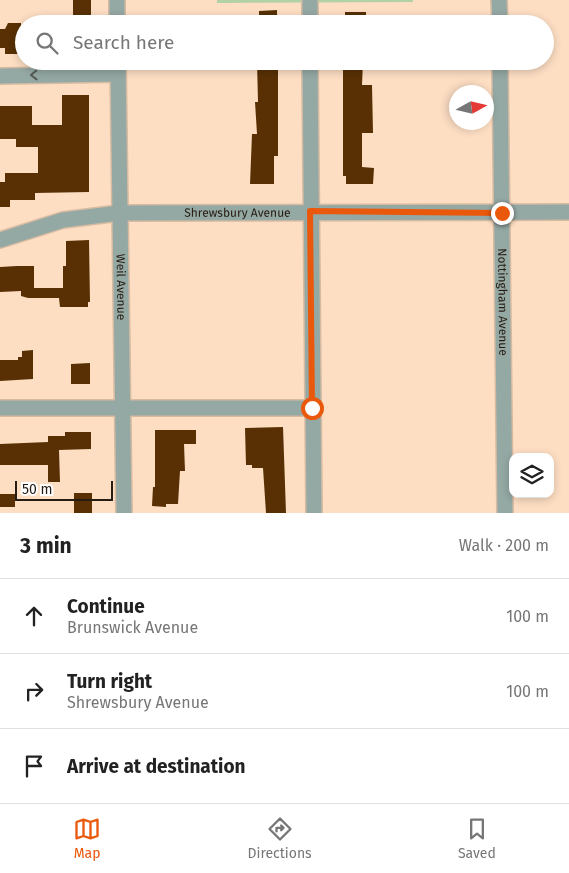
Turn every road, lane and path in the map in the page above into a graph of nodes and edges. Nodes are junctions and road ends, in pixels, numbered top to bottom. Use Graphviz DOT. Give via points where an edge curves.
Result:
graph roads {
  1 [pos="117,0"];
  2 [pos="310,0"];
  3 [pos="499,0"];
  4 [pos="118,15"];
  5 [pos="310,15"];
  6 [pos="500,15"];
  7 [pos="88,70"];
  8 [pos="118,70"];
  9 [pos="310,70"];
  10 [pos="500,70"];
  11 [pos="0,76"];
  12 [pos="310,211"];
  13 [pos="569,212"];
  14 [pos="119,213"];
  15 [pos="502,213"];
  16 [pos="0,240"];
  17 [pos="123,407"];
  18 [pos="0,408"];
  19 [pos="312,408"];
  20 [pos="124,513"];
  21 [pos="314,513"];
  22 [pos="506,513"];
  1 -- 4 [label="street"];
  2 -- 5 [label="street"];
  3 -- 6 [label="street"];
  7 -- 11 [label="street, one-way"];
  8 -- 14 [label="street, Weil Avenue"];
  9 -- 12 [label="street"];
  10 -- 15 [label="street, Nottingham Avenue"];
  12 -- 14 [label="street, Shrewsbury Avenue"];
  12 -- 15 [label="street, Shrewsbury Avenue"];
  12 -- 19 [label="street"];
  13 -- 15 [label="street, Shrewsbury Avenue"];
  14 -- 16 [label="street, Shrewsbury Avenue" via="63,220"];
  14 -- 17 [label="street, Weil Avenue"];
  15 -- 22 [label="street, Nottingham Avenue"];
  17 -- 18 [label="street"];
  17 -- 19 [label="street"];
  17 -- 20 [label="street, Weil Avenue"];
  19 -- 21 [label="street"];
}
